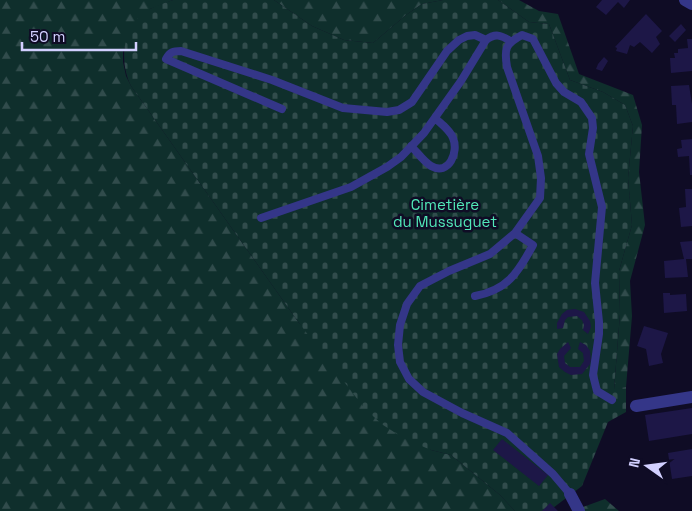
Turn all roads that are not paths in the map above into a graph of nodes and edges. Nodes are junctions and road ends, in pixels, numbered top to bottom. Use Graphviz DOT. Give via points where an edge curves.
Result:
graph roads {
  1 [pos="685,0"];
  2 [pos="692,4"];
  3 [pos="486,40"];
  4 [pos="510,41"];
  5 [pos="282,109"];
  6 [pos="435,118"];
  7 [pos="411,146"];
  8 [pos="261,218"];
  9 [pos="516,233"];
  10 [pos="475,296"];
  11 [pos="692,397"];
  12 [pos="612,400"];
  13 [pos="636,406"];
  14 [pos="570,494"];
  15 [pos="579,511"];
  1 -- 2 [label="street"];
  3 -- 4 [label="lane" via="497,35"];
  3 -- 5 [label="lane" via="475,35 459,40 447,51 412,102 399,110 387,112 343,108 272,80 181,52 173,51 166,59"];
  3 -- 6 [label="lane"];
  4 -- 9 [label="lane" via="505,55 507,67 538,156 542,178 540,198"];
  4 -- 12 [label="lane" via="522,36 533,39 556,84 581,102 592,118 589,154 602,207 595,283 599,334 594,374 597,391"];
  6 -- 7 [label="lane"];
  6 -- 7 [label="lane" via="454,139 453,159 447,166 430,166"];
  7 -- 8 [label="lane" via="387,167 351,187"];
  9 -- 10 [label="lane" via="533,245 523,263 509,281 490,293"];
  9 -- 14 [label="lane" via="490,254 420,286 407,304 400,325 400,362 409,379 423,392 506,433 554,474"];
  11 -- 13 [label="street"];
  14 -- 15 [label="street"];
}
